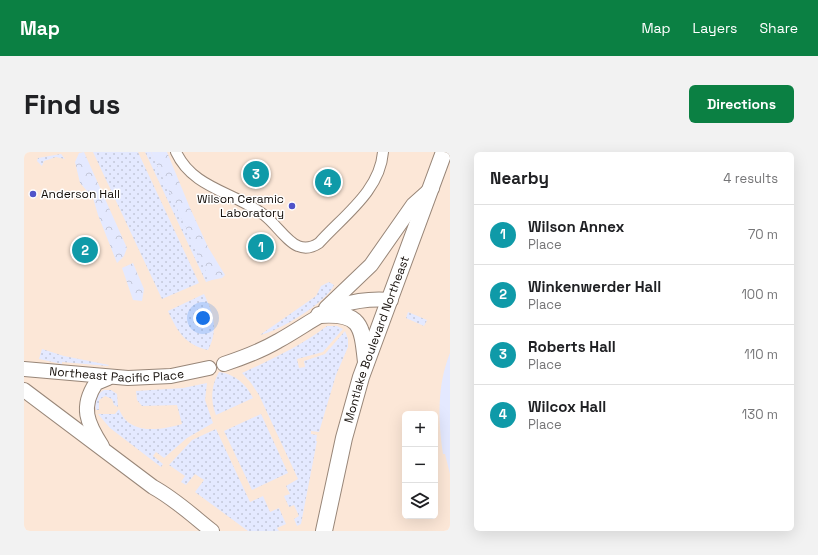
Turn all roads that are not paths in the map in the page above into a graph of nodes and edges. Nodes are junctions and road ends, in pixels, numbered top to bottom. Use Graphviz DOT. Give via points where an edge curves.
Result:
graph roads {
  1 [pos="176,152"];
  2 [pos="384,152"];
  3 [pos="444,152"];
  4 [pos="432,187"];
  5 [pos="391,300"];
  6 [pos="319,315"];
  7 [pos="224,364"];
  8 [pos="366,364"];
  9 [pos="209,368"];
  10 [pos="24,369"];
  11 [pos="108,378"];
  12 [pos="24,390"];
  13 [pos="105,451"];
  14 [pos="212,531"];
  15 [pos="324,531"];
  1 -- 2 [label="street" via="186,170 201,182 261,212 295,245 304,248 319,243 372,186"];
  3 -- 4 [label="main road, Montlake Boulevard Northeast"];
  4 -- 5 [label="main road, Montlake Boulevard Northeast"];
  4 -- 6 [label="main road" via="413,204 371,265"];
  5 -- 6 [label="main road" via="354,301"];
  5 -- 8 [label="main road, Montlake Boulevard Northeast"];
  6 -- 7 [label="main road" via="276,342"];
  6 -- 8 [label="main road" via="346,316 357,323 362,331"];
  8 -- 15 [label="main road, Montlake Boulevard Northeast" via="344,438"];
  9 -- 11 [label="main road, Northeast Pacific Place" via="157,377"];
  10 -- 11 [label="main road, Northeast Pacific Place"];
  11 -- 13 [label="main road" via="96,383 89,394 86,407 92,428"];
  12 -- 13 [label="main road"];
  13 -- 14 [label="main road" via="153,487 166,504 181,515 197,519"];
}
